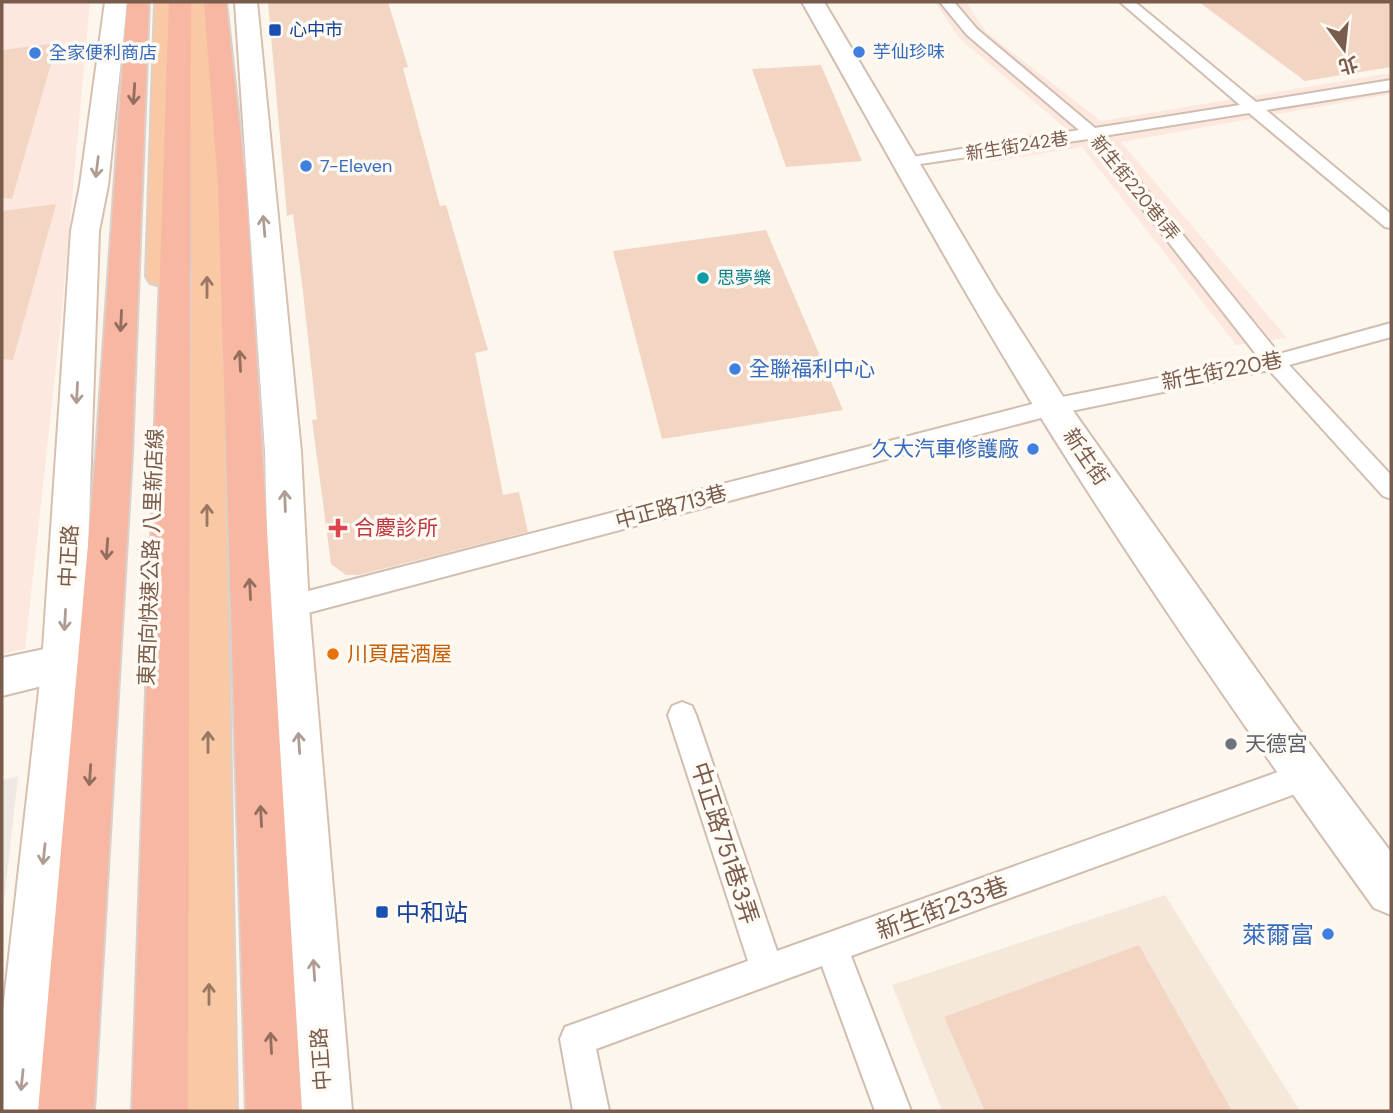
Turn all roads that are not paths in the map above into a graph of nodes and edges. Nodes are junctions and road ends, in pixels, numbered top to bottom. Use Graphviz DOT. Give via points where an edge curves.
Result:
graph roads {
  1 [pos="116,2"];
  2 [pos="138,2"];
  3 [pos="166,2"];
  4 [pos="180,2"];
  5 [pos="200,2"];
  6 [pos="215,2"];
  7 [pos="246,2"];
  8 [pos="813,2"];
  9 [pos="947,2"];
  10 [pos="1127,2"];
  11 [pos="1391,85"];
  12 [pos="1252,108"];
  13 [pos="1093,134"];
  14 [pos="906,163"];
  15 [pos="1391,223"];
  16 [pos="1391,330"];
  17 [pos="1274,362"];
  18 [pos="1052,407"];
  19 [pos="1391,490"];
  20 [pos="289,607"];
  21 [pos="63,664"];
  22 [pos="2,677"];
  23 [pos="682,715"];
  24 [pos="1307,776"];
  25 [pos="1391,891"];
  26 [pos="831,947"];
  27 [pos="767,970"];
  28 [pos="19,1111"];
  29 [pos="66,1111"];
  30 [pos="133,1111"];
  31 [pos="160,1111"];
  32 [pos="209,1111"];
  33 [pos="274,1111"];
  34 [pos="324,1111"];
  35 [pos="591,1111"];
  36 [pos="893,1111"];
  1 -- 21 [label="main road, 中正路, one-way" via="85,231"];
  2 -- 29 [label="highway, one-way" via="114,454"];
  3 -- 30 [label="highway, 東西向快速公路 八里新店線"];
  4 -- 31 [label="highway"];
  32 -- 5 [label="highway, one-way" via="207,273"];
  33 -- 6 [label="highway, one-way" via="232,184"];
  20 -- 7 [label="main road, 中正路, one-way" via="283,452"];
  8 -- 14 [label="main road, 新生街"];
  9 -- 13 [label="lane, 新生街220巷1弄" via="972,32"];
  10 -- 12 [label="lane"];
  11 -- 12 [label="lane, 新生街242巷"];
  12 -- 13 [label="lane, 新生街242巷"];
  12 -- 15 [label="lane"];
  13 -- 14 [label="lane, 新生街242巷"];
  13 -- 17 [label="lane, 新生街220巷1弄"];
  14 -- 18 [label="main road, 新生街"];
  16 -- 17 [label="lane, 新生街220巷"];
  17 -- 18 [label="lane, 新生街220巷"];
  17 -- 19 [label="lane, 新生街220巷1弄"];
  18 -- 20 [label="lane, 中正路713巷"];
  18 -- 24 [label="main road, 新生街"];
  34 -- 20 [label="main road, 中正路, one-way"];
  21 -- 22 [label="main road"];
  21 -- 28 [label="main road, 中正路, one-way"];
  23 -- 27 [label="lane, 中正路751巷3弄"];
  24 -- 25 [label="main road, 新生街"];
  24 -- 26 [label="lane, 新生街233巷"];
  26 -- 27 [label="lane, 新生街233巷"];
  26 -- 36 [label="lane"];
  27 -- 35 [label="lane, 新生街233巷" via="577,1038"];
}
